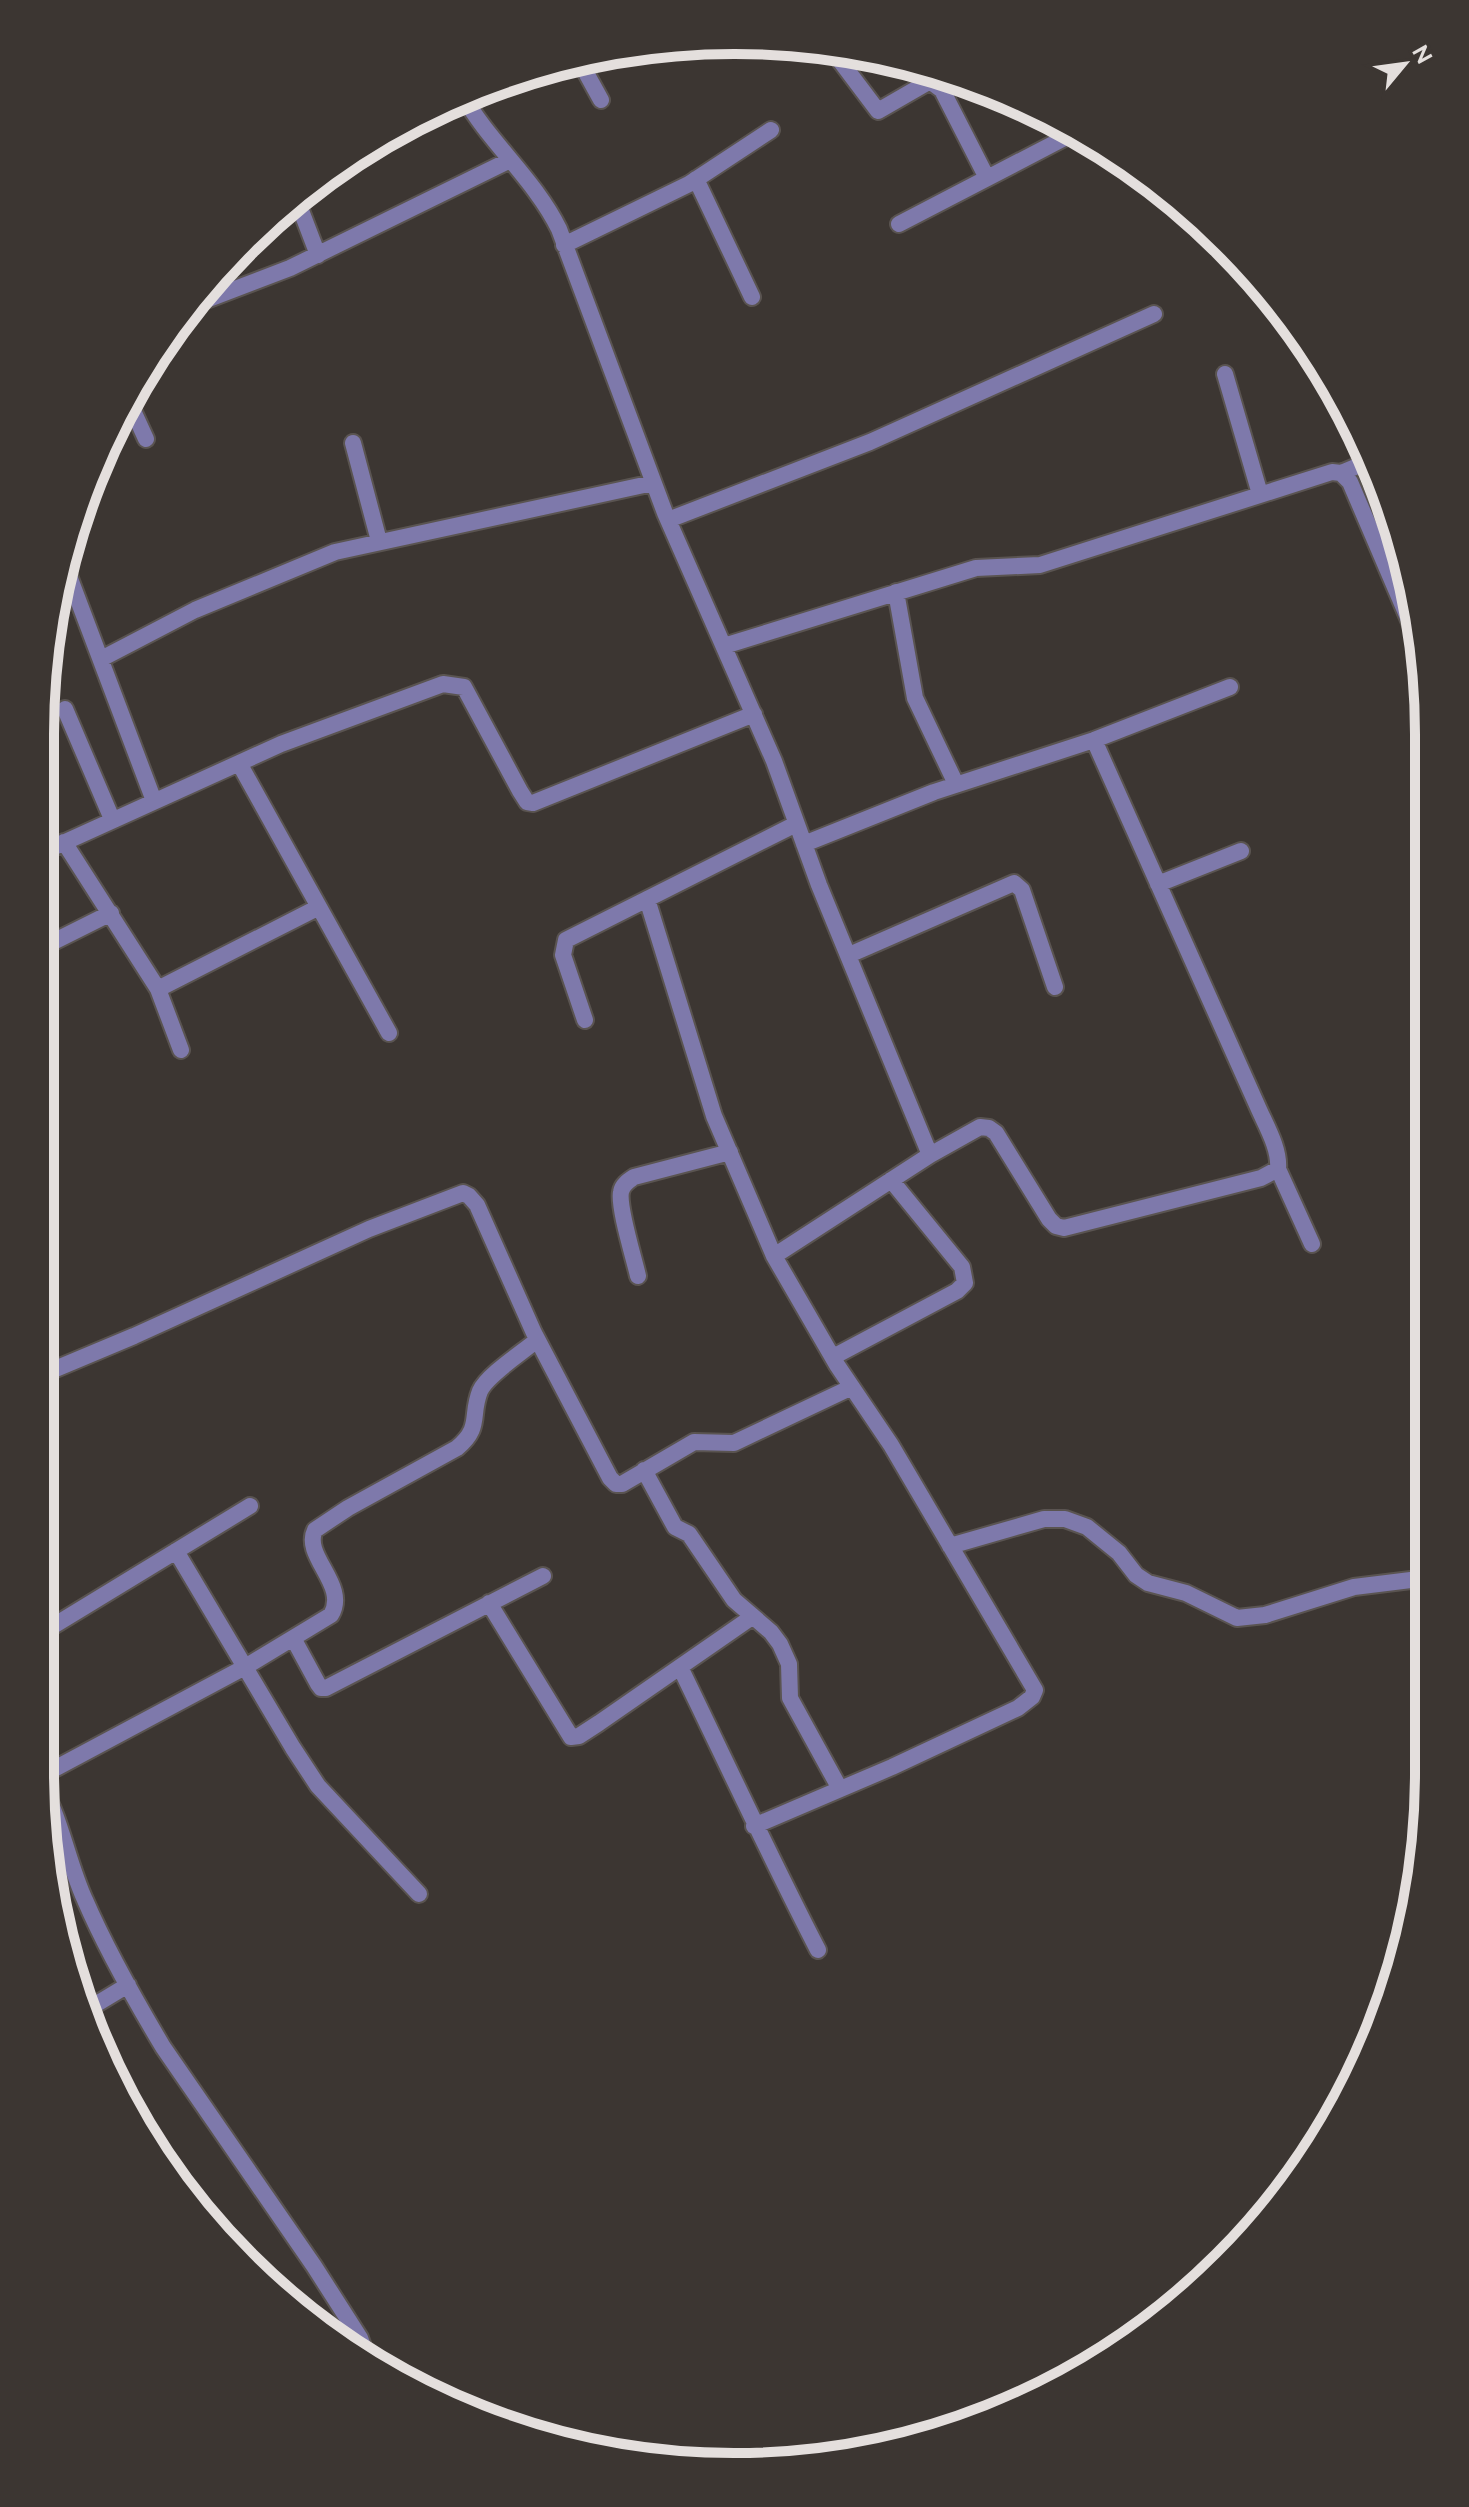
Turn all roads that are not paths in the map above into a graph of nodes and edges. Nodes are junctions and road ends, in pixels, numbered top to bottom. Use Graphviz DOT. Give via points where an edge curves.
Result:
graph roads {
  1 [pos="842,63"];
  2 [pos="585,71"];
  3 [pos="928,82"];
  4 [pos="937,85"];
  5 [pos="601,100"];
  6 [pos="471,107"];
  7 [pos="771,130"];
  8 [pos="1063,139"];
  9 [pos="510,160"];
  10 [pos="987,178"];
  11 [pos="696,179"];
  12 [pos="301,211"];
  13 [pos="899,224"];
  14 [pos="564,245"];
  15 [pos="318,255"];
  16 [pos="214,297"];
  17 [pos="752,297"];
  18 [pos="1154,314"];
  19 [pos="1225,374"];
  20 [pos="135,414"];
  21 [pos="146,439"];
  22 [pos="353,443"];
  23 [pos="1359,465"];
  24 [pos="1341,473"];
  25 [pos="653,483"];
  26 [pos="1260,494"];
  27 [pos="668,520"];
  28 [pos="379,541"];
  29 [pos="71,582"];
  30 [pos="896,592"];
  31 [pos="1402,605"];
  32 [pos="724,646"];
  33 [pos="101,659"];
  34 [pos="1230,687"];
  35 [pos="65,709"];
  36 [pos="754,714"];
  37 [pos="1094,740"];
  38 [pos="239,763"];
  39 [pos="956,784"];
  40 [pos="154,801"];
  41 [pos="112,819"];
  42 [pos="796,824"];
  43 [pos="64,842"];
  44 [pos="804,844"];
  45 [pos="54,847"];
  46 [pos="1241,851"];
  47 [pos="1158,884"];
  48 [pos="647,899"];
  49 [pos="319,907"];
  50 [pos="111,913"];
  51 [pos="54,942"];
  52 [pos="849,955"];
  53 [pos="1055,987"];
  54 [pos="158,989"];
  55 [pos="585,1020"];
  56 [pos="389,1033"];
  57 [pos="181,1050"];
  58 [pos="730,1152"];
  59 [pos="930,1155"];
  60 [pos="1278,1169"];
  61 [pos="891,1180"];
  62 [pos="1312,1244"];
  63 [pos="774,1256"];
  64 [pos="638,1276"];
  65 [pos="537,1340"];
  66 [pos="833,1357"];
  67 [pos="54,1370"];
  68 [pos="852,1387"];
  69 [pos="644,1470"];
  70 [pos="250,1506"];
  71 [pos="950,1546"];
  72 [pos="176,1551"];
  73 [pos="543,1576"];
  74 [pos="1415,1579"];
  75 [pos="489,1603"];
  76 [pos="752,1617"];
  77 [pos="54,1625"];
  78 [pos="293,1638"];
  79 [pos="245,1667"];
  80 [pos="680,1667"];
  81 [pos="54,1769"];
  82 [pos="840,1789"];
  83 [pos="55,1812"];
  84 [pos="754,1826"];
  85 [pos="419,1894"];
  86 [pos="818,1950"];
  87 [pos="128,1985"];
  88 [pos="95,2005"];
  89 [pos="361,2341"];
  1 -- 3 [label="street" via="878,111"];
  2 -- 5 [label="street"];
  4 -- 10 [label="street"];
  6 -- 9 [label="street"];
  7 -- 11 [label="street"];
  8 -- 10 [label="street"];
  9 -- 14 [label="street" via="549,209"];
  9 -- 15 [label="street"];
  10 -- 13 [label="street"];
  11 -- 14 [label="street"];
  11 -- 17 [label="street"];
  12 -- 15 [label="street"];
  14 -- 25 [label="street"];
  15 -- 16 [label="street"];
  18 -- 27 [label="street" via="870,442"];
  19 -- 26 [label="street"];
  20 -- 21 [label="street"];
  22 -- 28 [label="street"];
  23 -- 24 [label="street"];
  24 -- 26 [label="street"];
  24 -- 31 [label="street" via="1350,482"];
  25 -- 27 [label="street"];
  25 -- 28 [label="street"];
  26 -- 30 [label="street" via="1040,565 976,568"];
  27 -- 32 [label="street"];
  28 -- 33 [label="street" via="335,552 195,610"];
  29 -- 33 [label="street"];
  30 -- 32 [label="street"];
  30 -- 39 [label="street" via="915,698"];
  32 -- 36 [label="street"];
  33 -- 40 [label="street"];
  34 -- 37 [label="street"];
  35 -- 41 [label="street"];
  36 -- 38 [label="street" via="533,803 520,791 471,697 454,684 426,688"];
  36 -- 42 [label="street"];
  37 -- 39 [label="street"];
  37 -- 47 [label="street"];
  38 -- 40 [label="street"];
  38 -- 49 [label="street"];
  39 -- 44 [label="street"];
  40 -- 41 [label="street"];
  41 -- 43 [label="street"];
  42 -- 44 [label="street"];
  42 -- 48 [label="street"];
  43 -- 45 [label="street"];
  43 -- 50 [label="street"];
  44 -- 52 [label="street"];
  46 -- 47 [label="street"];
  47 -- 60 [label="street" via="1257,1105"];
  48 -- 55 [label="street" via="566,940 563,955"];
  48 -- 58 [label="street"];
  49 -- 54 [label="street"];
  49 -- 56 [label="street"];
  50 -- 51 [label="street"];
  50 -- 54 [label="street"];
  52 -- 53 [label="street" via="1014,883 1022,890"];
  52 -- 59 [label="street"];
  54 -- 57 [label="street"];
  58 -- 63 [label="street"];
  58 -- 64 [label="street" via="626,1182 622,1206"];
  59 -- 60 [label="street" via="980,1127 989,1128 1049,1219 1064,1228 1261,1178"];
  59 -- 61 [label="street"];
  60 -- 62 [label="street"];
  61 -- 63 [label="street"];
  61 -- 66 [label="street" via="962,1267 965,1283"];
  63 -- 66 [label="street"];
  65 -- 67 [label="street" via="477,1205 463,1193 369,1229"];
  65 -- 69 [label="street" via="610,1478 622,1484"];
  65 -- 78 [label="street" via="480,1392 470,1437 315,1530 313,1544 335,1594 335,1607 331,1615"];
  66 -- 68 [label="street"];
  68 -- 69 [label="street" via="734,1443 694,1442"];
  68 -- 71 [label="street"];
  69 -- 76 [label="street" via="675,1527 694,1539 734,1600"];
  70 -- 72 [label="street"];
  71 -- 74 [label="street" via="1044,1519 1065,1519 1087,1527 1148,1583 1186,1593 1237,1618 1265,1615 1354,1587"];
  71 -- 82 [label="street" via="1035,1690 1032,1697"];
  72 -- 77 [label="street"];
  72 -- 79 [label="street"];
  73 -- 75 [label="street"];
  75 -- 78 [label="street" via="326,1688 318,1684"];
  75 -- 80 [label="street" via="571,1737"];
  76 -- 80 [label="street"];
  76 -- 82 [label="street" via="785,1652 790,1698"];
  78 -- 79 [label="street"];
  79 -- 81 [label="street"];
  79 -- 85 [label="street" via="318,1786"];
  80 -- 84 [label="street"];
  82 -- 84 [label="street"];
  83 -- 87 [label="street" via="84,1899"];
  84 -- 86 [label="street"];
  87 -- 88 [label="street"];
  87 -- 89 [label="street" via="163,2047"];
}
